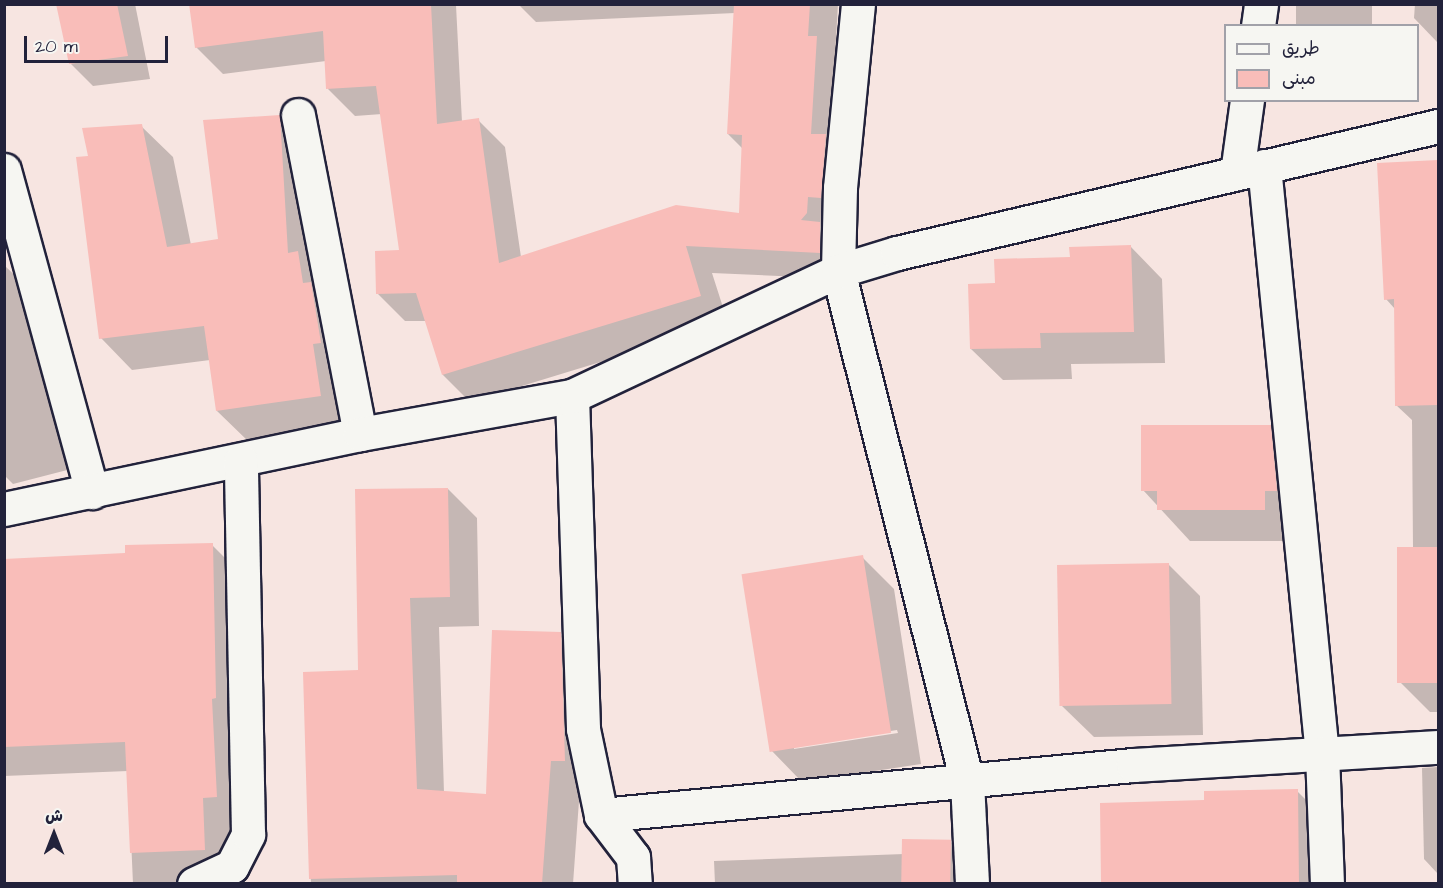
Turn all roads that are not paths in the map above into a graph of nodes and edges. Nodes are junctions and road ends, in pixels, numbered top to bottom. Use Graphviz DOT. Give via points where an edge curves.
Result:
graph roads {
  1 [pos="858,4"];
  2 [pos="1261,4"];
  3 [pos="1258,24"];
  4 [pos="1247,102"];
  5 [pos="298,115"];
  6 [pos="1438,126"];
  7 [pos="1251,169"];
  8 [pos="4,171"];
  9 [pos="838,271"];
  10 [pos="572,396"];
  11 [pos="360,434"];
  12 [pos="241,461"];
  13 [pos="92,492"];
  14 [pos="4,509"];
  15 [pos="1438,747"];
  16 [pos="1323,754"];
  17 [pos="967,781"];
  18 [pos="601,815"];
  19 [pos="194,884"];
  20 [pos="635,884"];
  21 [pos="972,884"];
  22 [pos="1327,884"];
  1 -- 9 [label="street" via="840,189"];
  2 -- 3 [label="street"];
  4 -- 7 [label="street"];
  5 -- 11 [label="street"];
  6 -- 7 [label="street"];
  7 -- 9 [label="street" via="897,253"];
  7 -- 16 [label="street"];
  8 -- 13 [label="street"];
  9 -- 10 [label="street"];
  9 -- 17 [label="street"];
  10 -- 11 [label="street"];
  10 -- 18 [label="street" via="583,729"];
  11 -- 12 [label="street"];
  12 -- 13 [label="street"];
  12 -- 19 [label="street" via="248,834 232,866"];
  13 -- 14 [label="street"];
  15 -- 16 [label="street"];
  16 -- 17 [label="street" via="1133,765"];
  16 -- 22 [label="street"];
  17 -- 18 [label="street"];
  17 -- 21 [label="street"];
  18 -- 20 [label="street" via="633,857"];
}
